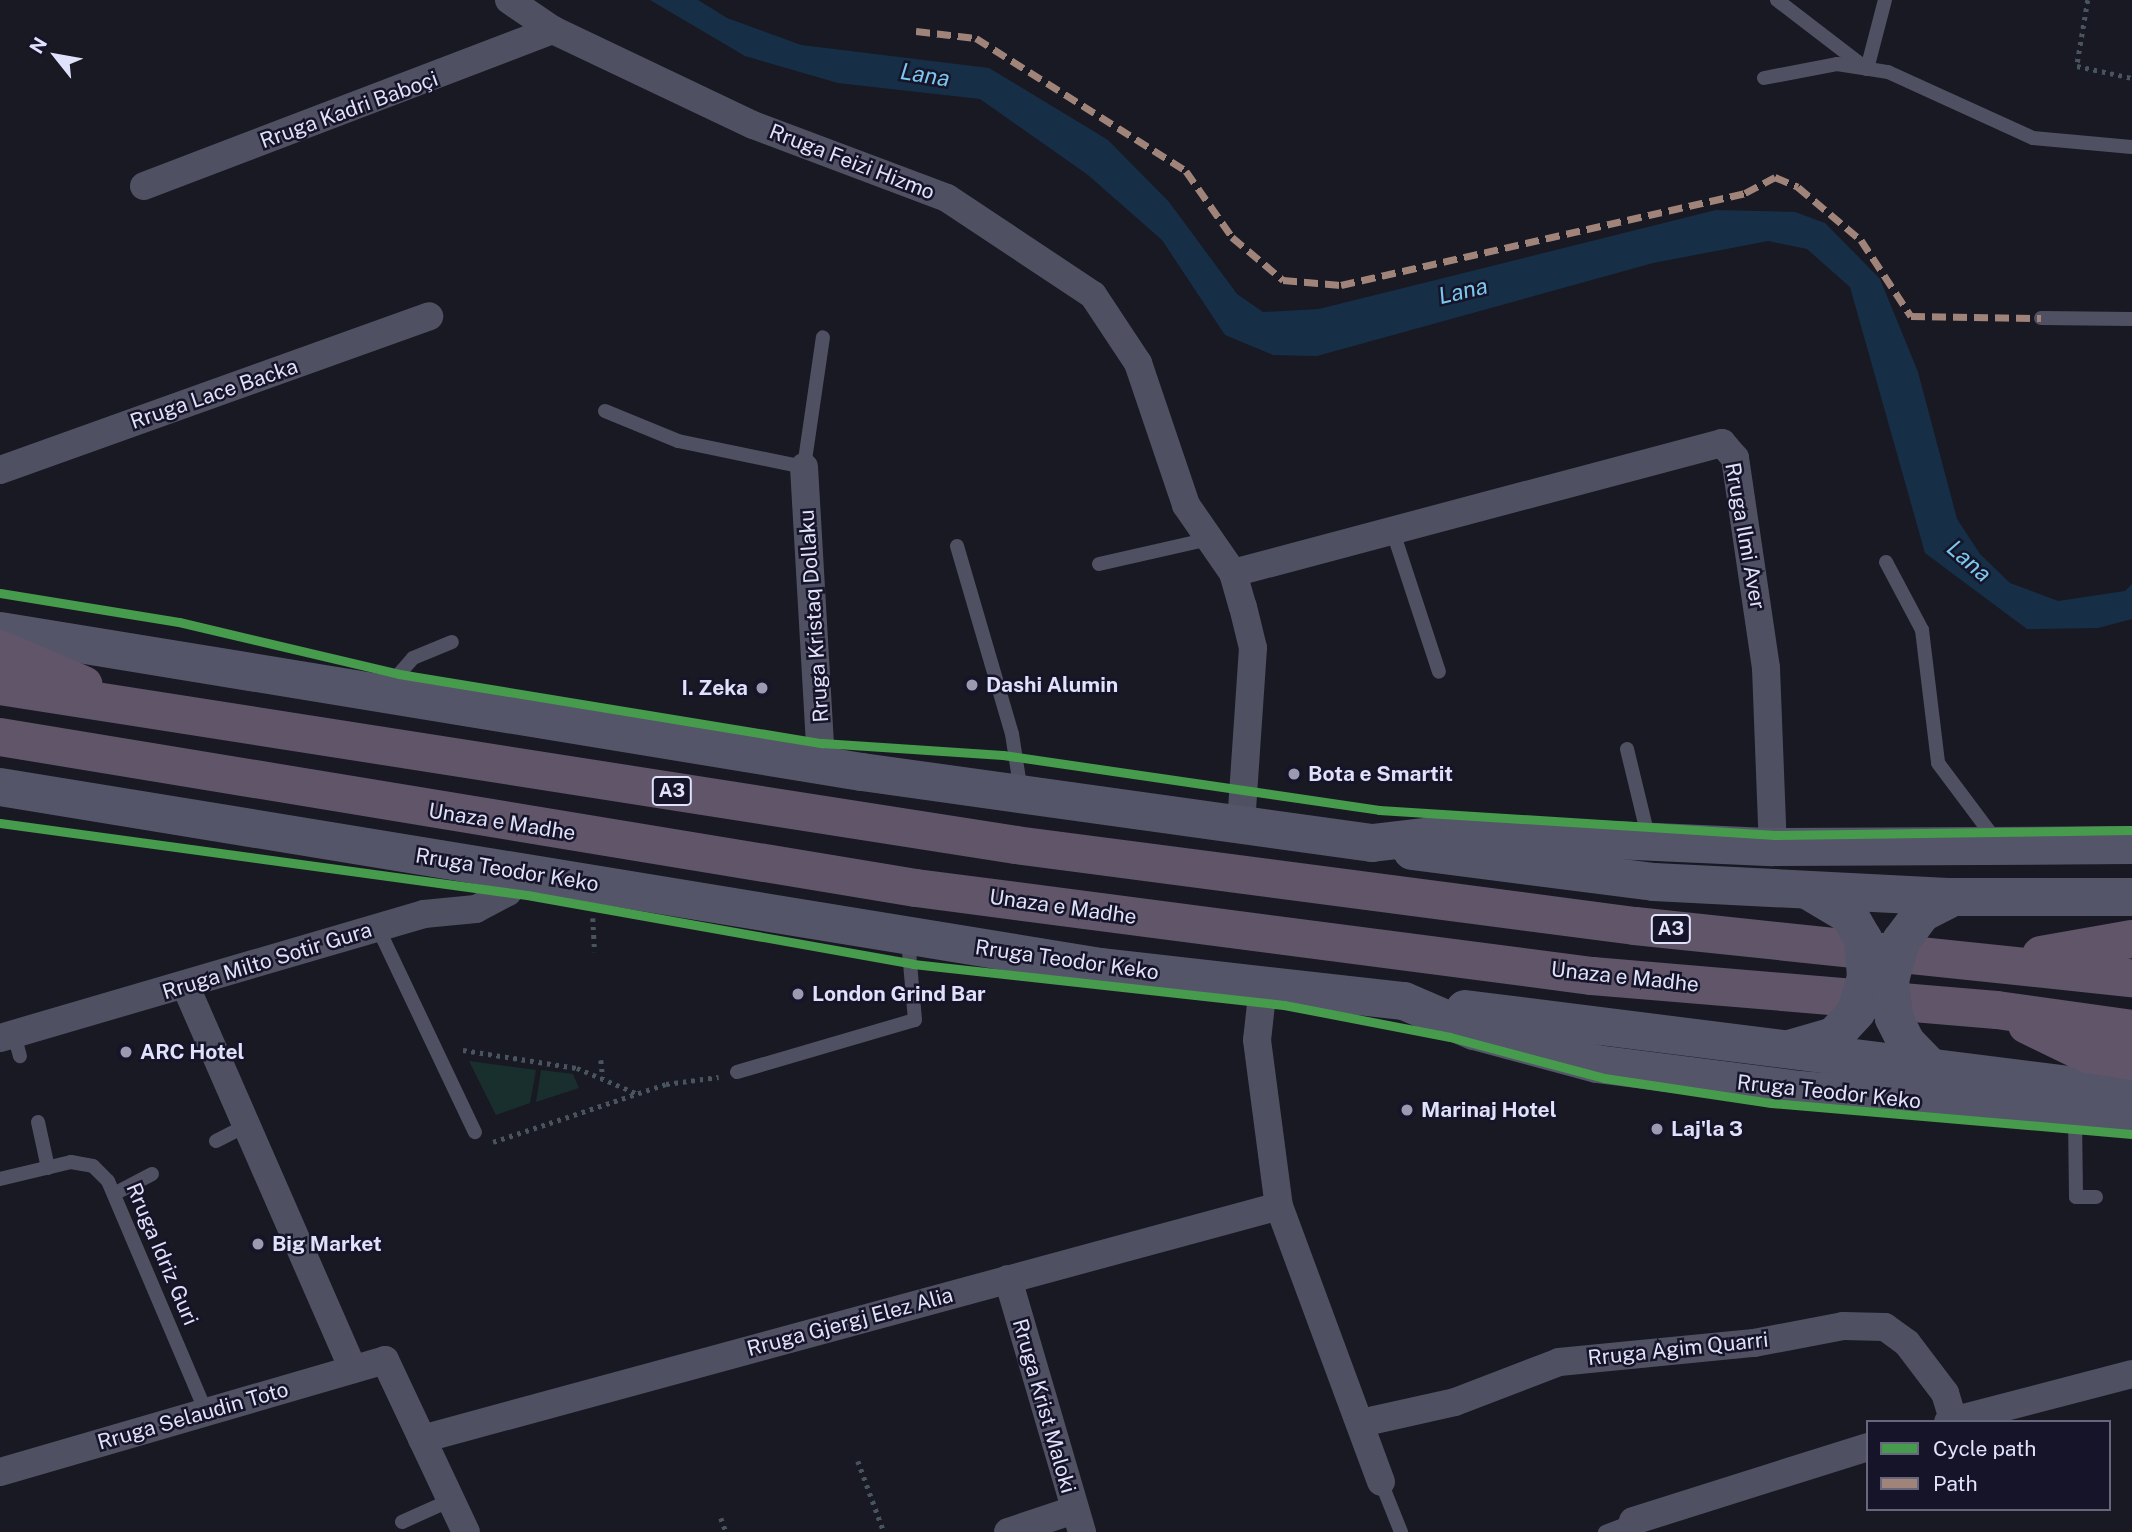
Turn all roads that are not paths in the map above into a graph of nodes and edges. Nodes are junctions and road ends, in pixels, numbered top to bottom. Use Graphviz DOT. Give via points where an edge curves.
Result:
graph roads {
  1 [pos="509,0"];
  2 [pos="1777,0"];
  3 [pos="1885,0"];
  4 [pos="553,30"];
  5 [pos="1867,69"];
  6 [pos="1764,78"];
  7 [pos="2132,147"];
  8 [pos="144,186"];
  9 [pos="429,316"];
  10 [pos="2041,318"];
  11 [pos="2132,319"];
  12 [pos="823,337"];
  13 [pos="605,411"];
  14 [pos="804,467"];
  15 [pos="0,470"];
  16 [pos="1392,532"];
  17 [pos="1209,539"];
  18 [pos="957,546"];
  19 [pos="1886,562"];
  20 [pos="1099,564"];
  21 [pos="1233,573"];
  22 [pos="0,631"];
  23 [pos="452,642"];
  24 [pos="0,649"];
  25 [pos="1439,672"];
  26 [pos="0,686"];
  27 [pos="381,693"];
  28 [pos="127,706"];
  29 [pos="0,737"];
  30 [pos="1626,749"];
  31 [pos="119,757"];
  32 [pos="0,763"];
  33 [pos="821,765"];
  34 [pos="0,787"];
  35 [pos="1021,792"];
  36 [pos="1241,822"];
  37 [pos="1648,836"];
  38 [pos="1372,843"];
  39 [pos="2132,845"];
  40 [pos="1999,846"];
  41 [pos="1773,847"];
  42 [pos="523,873"];
  43 [pos="1807,890"];
  44 [pos="1954,897"];
  45 [pos="2132,897"];
  46 [pos="378,928"];
  47 [pos="908,935"];
  48 [pos="2132,939"];
  49 [pos="1999,962"];
  50 [pos="2132,978"];
  51 [pos="1263,986"];
  52 [pos="186,987"];
  53 [pos="1404,1002"];
  54 [pos="1997,1010"];
  55 [pos="2132,1029"];
  56 [pos="11,1043"];
  57 [pos="1789,1049"];
  58 [pos="2132,1061"];
  59 [pos="1931,1068"];
  60 [pos="737,1072"];
  61 [pos="2132,1093"];
  62 [pos="2081,1101"];
  63 [pos="2132,1118"];
  64 [pos="38,1122"];
  65 [pos="247,1125"];
  66 [pos="475,1132"];
  67 [pos="216,1141"];
  68 [pos="48,1168"];
  69 [pos="152,1174"];
  70 [pos="0,1179"];
  71 [pos="114,1194"];
  72 [pos="2096,1197"];
  73 [pos="1279,1206"];
  74 [pos="1008,1279"];
  75 [pos="353,1369"];
  76 [pos="2132,1374"];
  77 [pos="206,1412"];
  78 [pos="1951,1420"];
  79 [pos="1955,1420"];
  80 [pos="1361,1423"];
  81 [pos="422,1439"];
  82 [pos="1866,1448"];
  83 [pos="0,1472"];
  84 [pos="1381,1482"];
  85 [pos="451,1500"];
  86 [pos="1078,1521"];
  87 [pos="1633,1521"];
  88 [pos="402,1522"];
  89 [pos="466,1532"];
  90 [pos="1008,1532"];
  91 [pos="1401,1532"];
  92 [pos="1605,1532"];
  1 -- 4 [label="street, Rruga Feizi Hizmo"];
  2 -- 5 [label="lane"];
  3 -- 5 [label="lane"];
  4 -- 8 [label="street, Rruga Kadri Baboçi"];
  4 -- 17 [label="street, Rruga Feizi Hizmo" via="753,125 947,198 1093,295 1138,363 1186,505"];
  5 -- 6 [label="lane" via="1837,64"];
  5 -- 7 [label="lane" via="1888,72 2033,138"];
  9 -- 15 [label="street, Rruga Lace Backa"];
  10 -- 11 [label="lane"];
  12 -- 14 [label="lane, Rruga Kristaq Dollaku"];
  13 -- 14 [label="lane" via="678,441"];
  14 -- 33 [label="street, Rruga Kristaq Dollaku"];
  16 -- 21 [label="street, Rruga Ilmi Aver"];
  16 -- 25 [label="lane"];
  16 -- 41 [label="street, Rruga Ilmi Aver" via="1722,443 1735,458 1766,668"];
  17 -- 20 [label="lane"];
  17 -- 21 [label="street, Rruga Feizi Hizmo"];
  18 -- 35 [label="lane" via="1012,734"];
  19 -- 40 [label="lane" via="1922,630 1938,763"];
  21 -- 36 [label="street, Rruga Feizi Hizmo" via="1253,648"];
  22 -- 27 [label="main road"];
  23 -- 27 [label="lane" via="413,658"];
  24 -- 28 [label="highway"];
  26 -- 28 [label="highway, A3"];
  27 -- 33 [label="main road"];
  28 -- 49 [label="highway, A3" via="1070,853 1621,924"];
  29 -- 31 [label="highway, Unaza e Madhe"];
  30 -- 37 [label="lane"];
  31 -- 32 [label="highway"];
  31 -- 54 [label="highway, Unaza e Madhe" via="943,891 1592,976"];
  33 -- 35 [label="main road"];
  34 -- 42 [label="main road, Rruga Teodor Keko"];
  35 -- 36 [label="main road"];
  36 -- 38 [label="main road"];
  37 -- 38 [label="main road" via="1460,833"];
  37 -- 41 [label="main road"];
  38 -- 43 [label="main road" via="1654,882"];
  39 -- 40 [label="main road"];
  40 -- 41 [label="main road"];
  42 -- 46 [label="street, Rruga Milto Sotir Gura" via="508,892 476,909 424,914"];
  42 -- 47 [label="main road, Rruga Teodor Keko"];
  43 -- 44 [label="main road, bridge"];
  43 -- 57 [label="main road, bridge" via="1849,915 1863,939 1866,978 1856,1012 1835,1036"];
  44 -- 45 [label="main road"];
  44 -- 59 [label="main road, bridge" via="1922,913 1901,941 1890,980 1894,1018 1906,1042"];
  46 -- 52 [label="street, Rruga Milto Sotir Gura"];
  46 -- 66 [label="lane"];
  47 -- 51 [label="main road, Rruga Teodor Keko"];
  47 -- 60 [label="lane" via="915,1020"];
  48 -- 49 [label="highway"];
  49 -- 50 [label="highway, A3"];
  51 -- 53 [label="main road, Rruga Teodor Keko"];
  51 -- 73 [label="street" via="1257,1040"];
  52 -- 56 [label="street, Rruga Milto Sotir Gura"];
  52 -- 65 [label="street"];
  53 -- 57 [label="main road"];
  53 -- 62 [label="main road, Rruga Teodor Keko" via="1474,1031 1597,1064"];
  54 -- 55 [label="highway, Unaza e Madhe"];
  54 -- 58 [label="highway" via="2087,1054"];
  57 -- 59 [label="main road, bridge"];
  59 -- 62 [label="main road"];
  61 -- 62 [label="main road"];
  62 -- 63 [label="main road, Rruga Teodor Keko"];
  62 -- 72 [label="lane" via="2076,1197"];
  64 -- 68 [label="lane"];
  65 -- 67 [label="lane"];
  65 -- 75 [label="street"];
  68 -- 70 [label="lane, Rruga Idriz Guri"];
  68 -- 71 [label="lane, Rruga Idriz Guri" via="71,1162 93,1167"];
  69 -- 71 [label="lane"];
  71 -- 77 [label="lane, Rruga Idriz Guri"];
  73 -- 74 [label="street, Rruga Gjergj Elez Alia"];
  73 -- 80 [label="street"];
  74 -- 81 [label="street, Rruga Gjergj Elez Alia"];
  74 -- 86 [label="street, Rruga Krist Maloki"];
  75 -- 77 [label="street, Rruga Selaudin Toto"];
  75 -- 81 [label="street, Rruga Selaudin Toto" via="385,1360"];
  76 -- 79 [label="street, Rruga Agim Quarri"];
  77 -- 83 [label="street, Rruga Selaudin Toto"];
  78 -- 80 [label="street, Rruga Agim Quarri" via="1945,1393 1907,1343 1885,1327 1843,1326 1755,1343 1559,1362 1455,1402"];
  80 -- 84 [label="street"];
  81 -- 85 [label="street"];
  82 -- 87 [label="street"];
  84 -- 91 [label="lane"];
  85 -- 88 [label="lane"];
  85 -- 89 [label="street"];
  86 -- 90 [label="street"];
  87 -- 92 [label="lane"];
}
